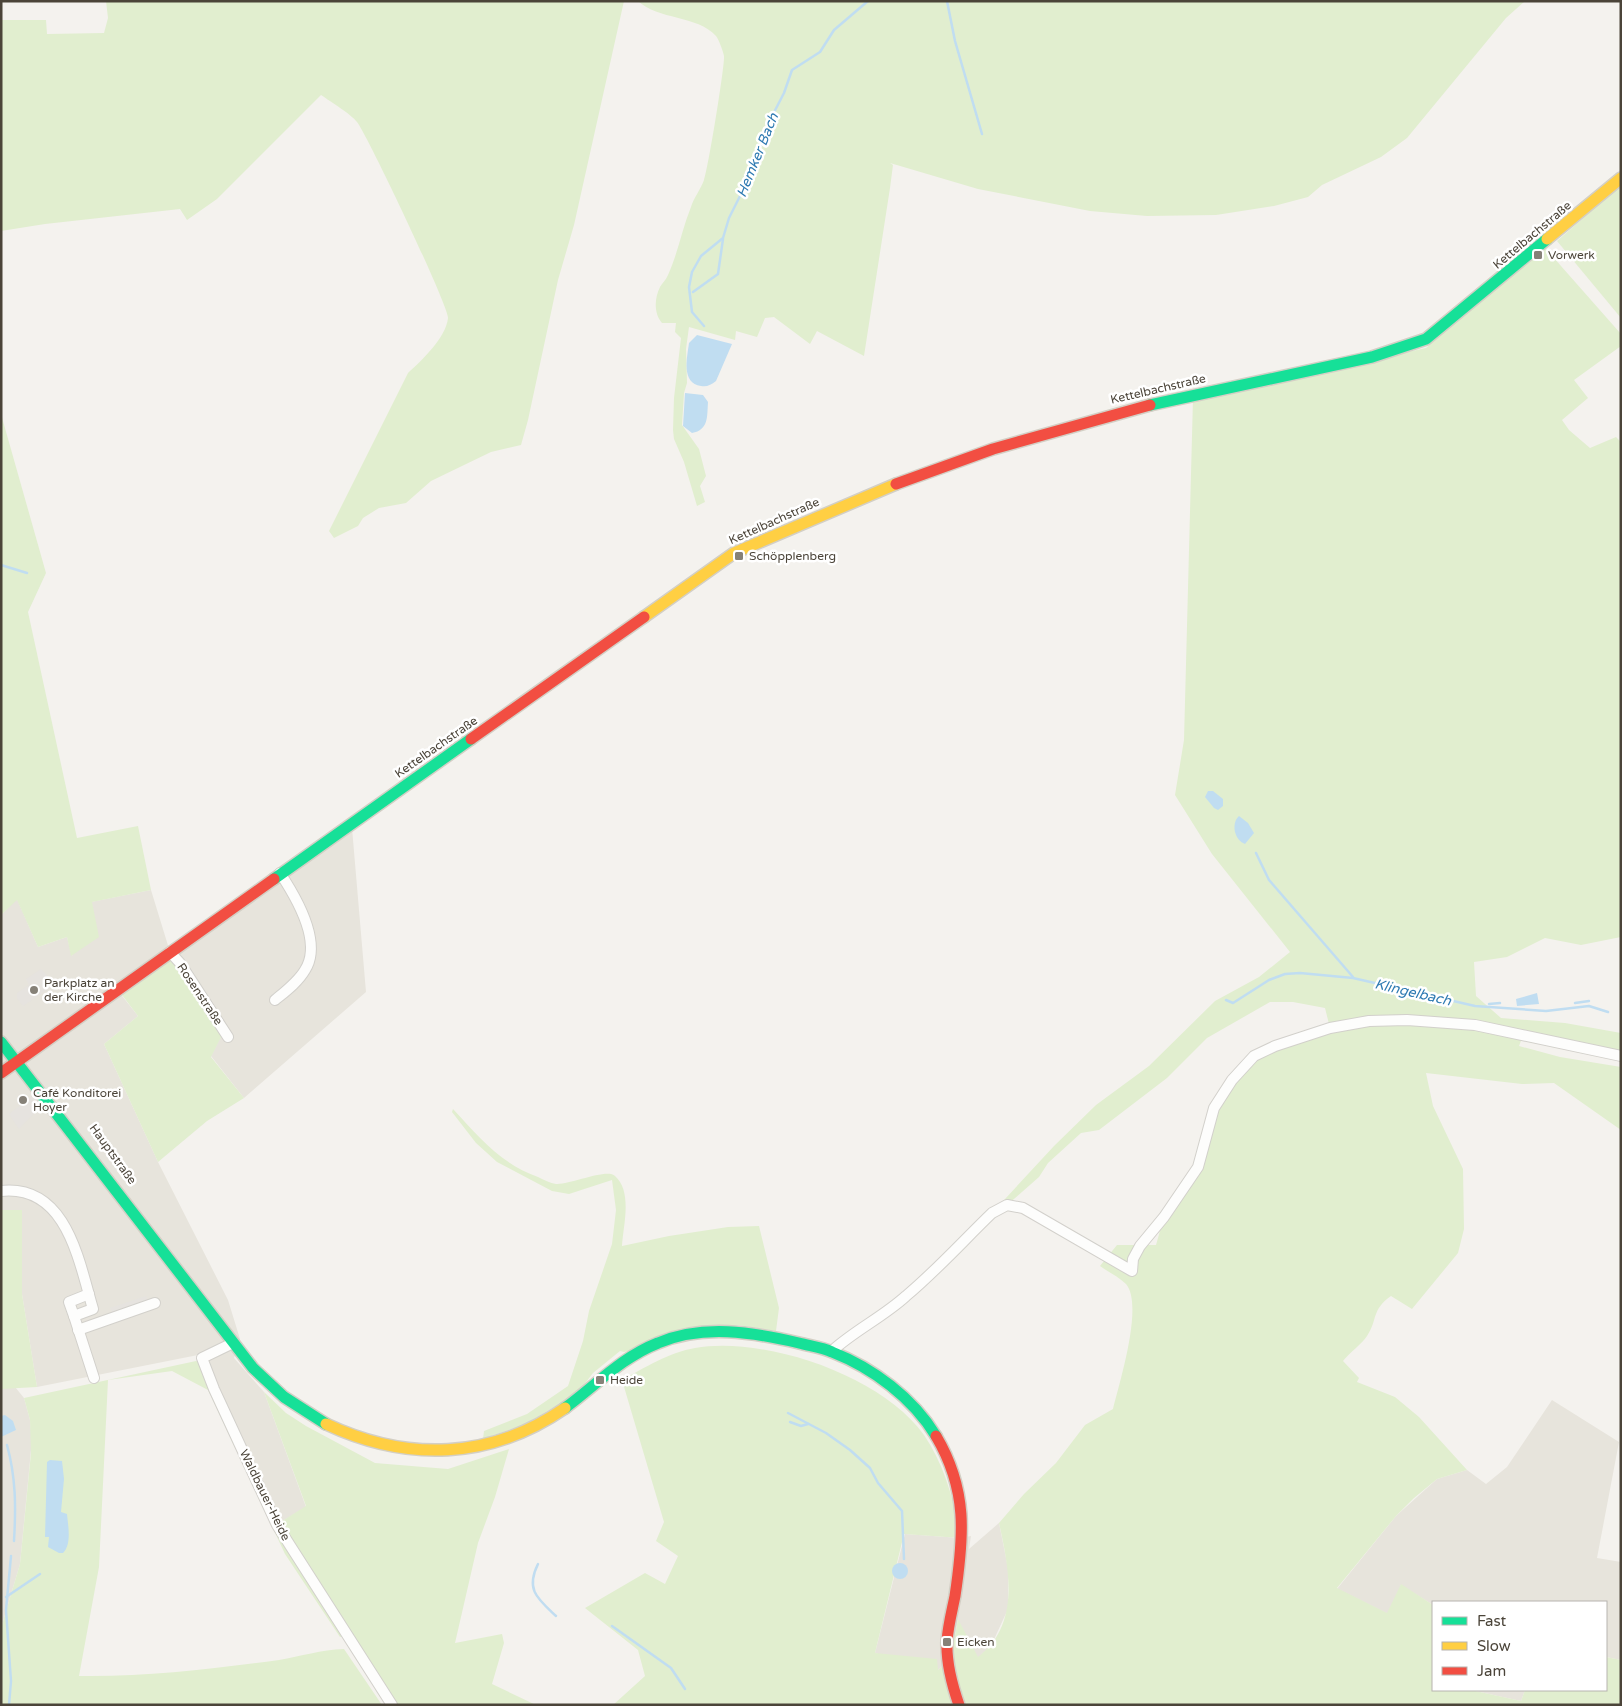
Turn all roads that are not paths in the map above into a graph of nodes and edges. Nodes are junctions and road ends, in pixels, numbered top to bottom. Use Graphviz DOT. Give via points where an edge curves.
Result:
graph roads {
  1 [pos="1621,178"];
  2 [pos="280,873"];
  3 [pos="170,952"];
  4 [pos="275,1000"];
  5 [pos="1,1030"];
  6 [pos="228,1037"];
  7 [pos="1,1042"];
  8 [pos="1621,1056"];
  9 [pos="19,1060"];
  10 [pos="1,1073"];
  11 [pos="1,1191"];
  12 [pos="145,1225"];
  13 [pos="89,1294"];
  14 [pos="155,1303"];
  15 [pos="74,1316"];
  16 [pos="78,1330"];
  17 [pos="233,1343"];
  18 [pos="832,1351"];
  19 [pos="94,1378"];
  20 [pos="392,1705"];
  21 [pos="959,1705"];
  1 -- 2 [label="street, Kettelbachstraße" via="1426,339 1372,357 1193,394 1098,418 921,472 734,552"];
  2 -- 3 [label="street, Kettelbachstraße"];
  2 -- 4 [label="street" via="303,914 312,952 297,981"];
  3 -- 6 [label="street, Rosenstraße"];
  3 -- 9 [label="street, Kettelbachstraße"];
  5 -- 9 [label="street, Hauptstraße"];
  7 -- 9 [label="street, Hauptstraße"];
  8 -- 18 [label="street" via="1475,1026 1407,1020 1369,1021 1330,1028 1275,1046 1254,1056 1232,1080 1214,1108 1198,1166 1140,1246 1133,1259 1132,1271 1023,1208 1008,1205 992,1213 907,1296"];
  9 -- 10 [label="street, Kettelbachstraße"];
  9 -- 12 [label="street, Hauptstraße" via="62,1122"];
  9 -- 12 [label="street, Hauptstraße" via="94,1146"];
  11 -- 13 [label="street" via="37,1198 58,1214 70,1234"];
  12 -- 17 [label="street"];
  13 -- 15 [label="street" via="93,1309"];
  13 -- 15 [label="street" via="69,1302"];
  14 -- 16 [label="street"];
  15 -- 16 [label="street"];
  16 -- 19 [label="street"];
  17 -- 18 [label="street" via="270,1387 321,1423 376,1444 421,1451 478,1446 522,1432 552,1417 641,1351 674,1337 717,1330 738,1331"];
  17 -- 20 [label="street, Waldbauer-Heide" via="202,1358 214,1389 277,1525"];
  18 -- 21 [label="street" via="866,1370 914,1407 948,1458 964,1523 947,1642 949,1669"];
}
